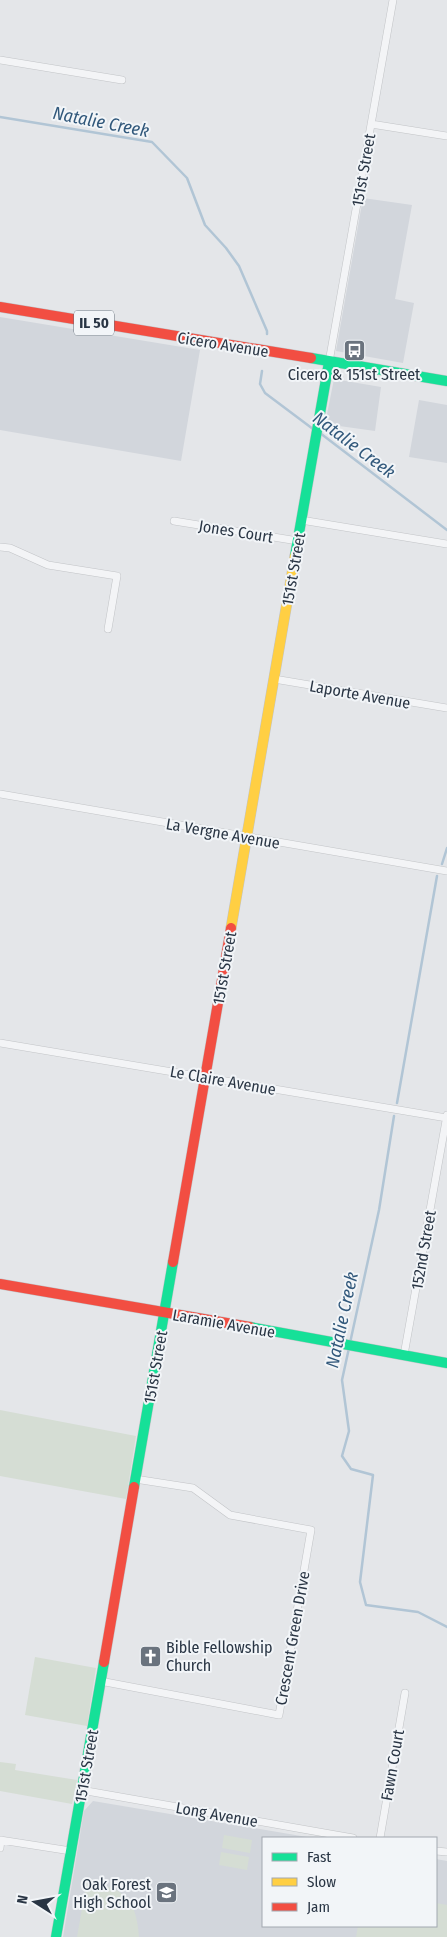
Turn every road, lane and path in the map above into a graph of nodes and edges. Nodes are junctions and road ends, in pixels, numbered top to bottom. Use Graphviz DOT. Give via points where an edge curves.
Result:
graph roads {
  1 [pos="393,0"];
  2 [pos="0,60"];
  3 [pos="122,80"];
  4 [pos="371,124"];
  5 [pos="447,136"];
  6 [pos="0,307"];
  7 [pos="329,362"];
  8 [pos="447,381"];
  9 [pos="301,520"];
  10 [pos="174,521"];
  11 [pos="298,541"];
  12 [pos="447,544"];
  13 [pos="0,546"];
  14 [pos="108,629"];
  15 [pos="274,679"];
  16 [pos="447,708"];
  17 [pos="0,794"];
  18 [pos="246,838"];
  19 [pos="447,871"];
  20 [pos="0,1043"];
  21 [pos="205,1077"];
  22 [pos="447,1117"];
  23 [pos="0,1284"];
  24 [pos="164,1312"];
  25 [pos="404,1355"];
  26 [pos="447,1363"];
  27 [pos="135,1479"];
  28 [pos="100,1681"];
  29 [pos="405,1693"];
  30 [pos="82,1790"];
  31 [pos="347,1837"];
  32 [pos="380,1837"];
  33 [pos="0,1842"];
  34 [pos="71,1851"];
  35 [pos="56,1937"];
  1 -- 4 [label="street, 151st Street"];
  2 -- 3 [label="street"];
  4 -- 5 [label="street"];
  4 -- 7 [label="street, 151st Street"];
  6 -- 7 [label="street, Cicero Avenue / IL 50"];
  7 -- 8 [label="street, Cicero Avenue / IL 50"];
  7 -- 9 [label="street, 151st Street"];
  9 -- 11 [label="street, 151st Street"];
  9 -- 12 [label="street"];
  10 -- 11 [label="street, Jones Court"];
  11 -- 15 [label="street, 151st Street"];
  13 -- 14 [label="street" via="48,565 116,576"];
  15 -- 16 [label="street, Laporte Avenue"];
  15 -- 18 [label="street, 151st Street"];
  17 -- 18 [label="street, La Vergne Avenue"];
  18 -- 19 [label="street, La Vergne Avenue"];
  18 -- 21 [label="street, 151st Street"];
  20 -- 21 [label="street, Le Claire Avenue"];
  21 -- 22 [label="street, Le Claire Avenue"];
  21 -- 24 [label="street, 151st Street"];
  22 -- 25 [label="street, 152nd Street"];
  23 -- 24 [label="street, Laramie Avenue"];
  24 -- 25 [label="street, Laramie Avenue"];
  24 -- 27 [label="street, 151st Street"];
  25 -- 26 [label="street, Laramie Avenue"];
  27 -- 28 [label="street, 151st Street"];
  27 -- 28 [label="street, Crescent Green Drive" via="193,1488 230,1515 311,1530 279,1715"];
  28 -- 30 [label="street, 151st Street"];
  29 -- 32 [label="street, Fawn Court"];
  30 -- 31 [label="street, Long Avenue"];
  30 -- 34 [label="street, 151st Street"];
  33 -- 34 [label="street"];
  34 -- 35 [label="street, 151st Street"];
}
